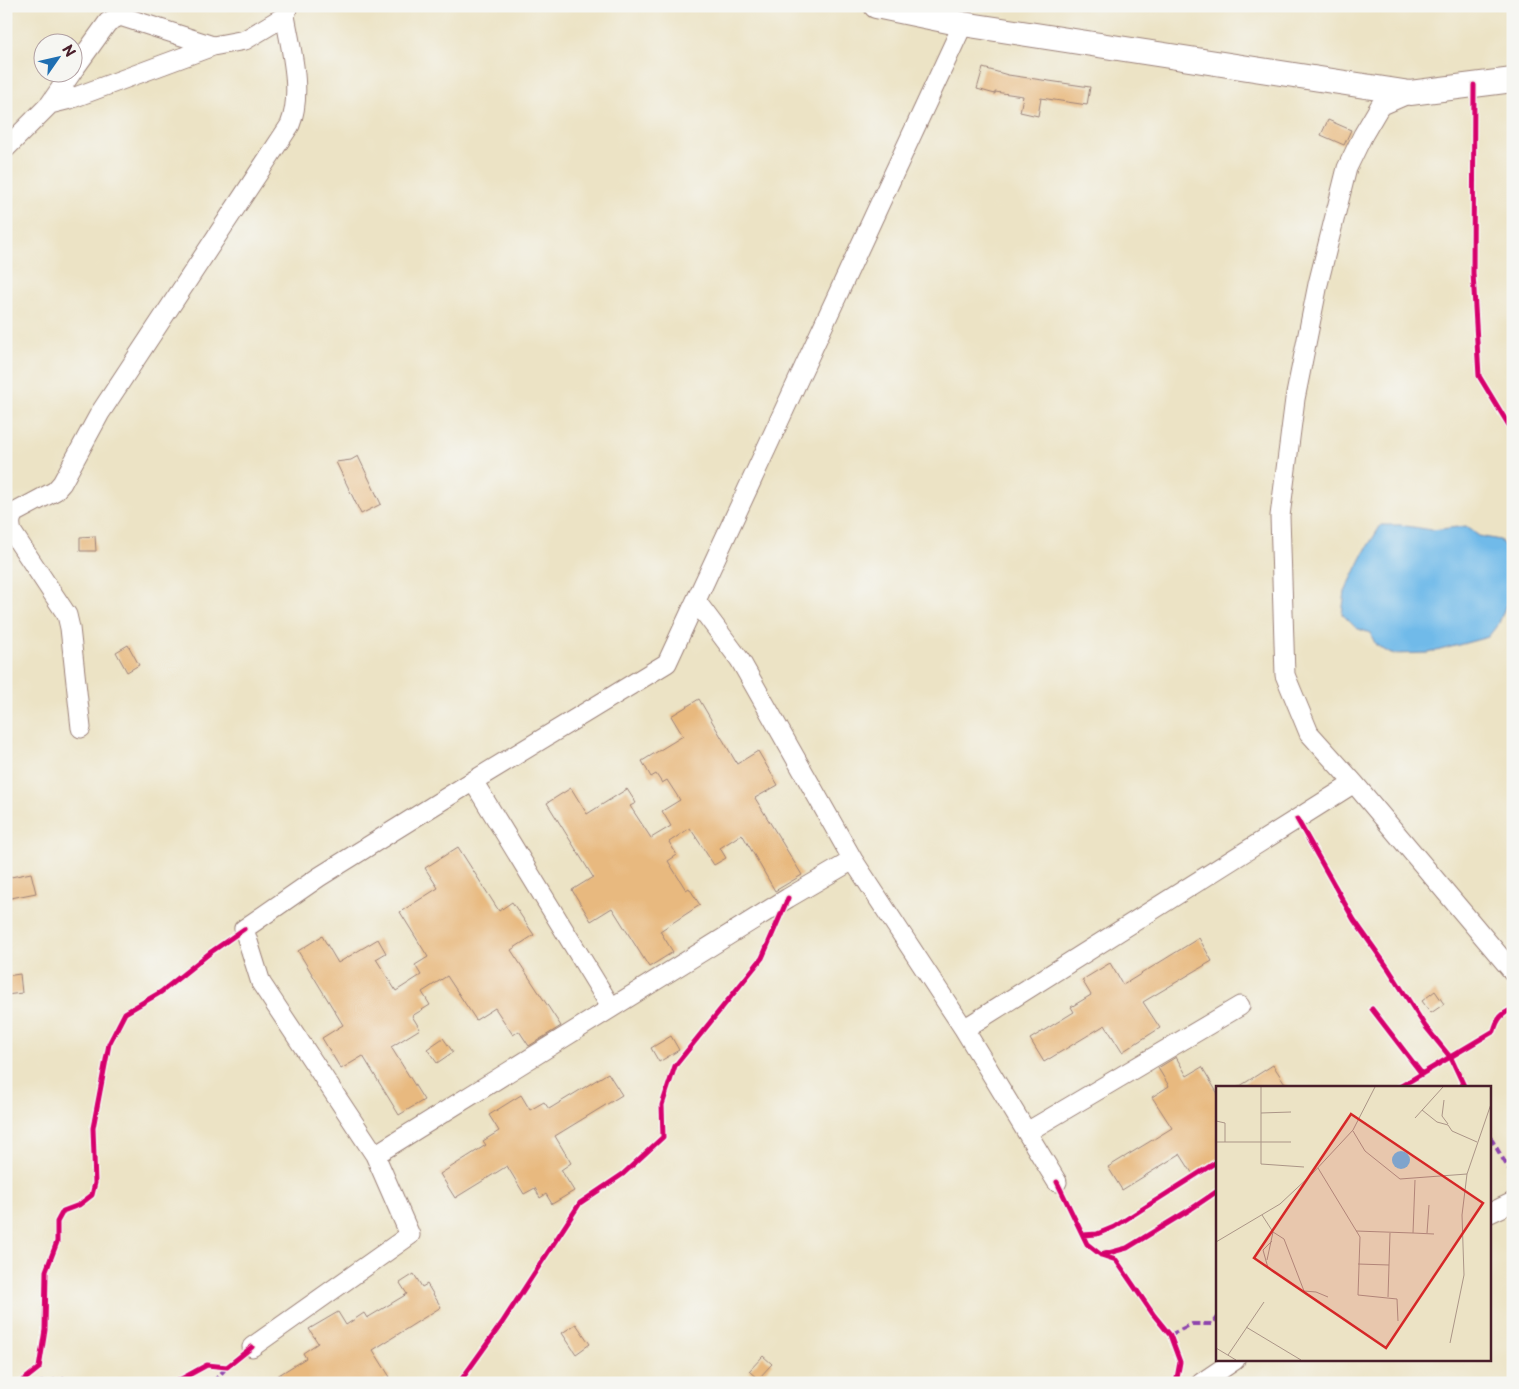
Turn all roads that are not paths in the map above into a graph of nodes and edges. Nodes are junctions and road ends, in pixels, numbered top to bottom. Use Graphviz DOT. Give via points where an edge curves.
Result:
graph roads {
  1 [pos="876,6"];
  2 [pos="286,11"];
  3 [pos="963,24"];
  4 [pos="213,46"];
  5 [pos="82,58"];
  6 [pos="1513,80"];
  7 [pos="65,82"];
  8 [pos="1410,93"];
  9 [pos="50,104"];
  10 [pos="6,148"];
  11 [pos="696,601"];
  12 [pos="81,728"];
  13 [pos="473,781"];
  14 [pos="1354,783"];
  15 [pos="853,860"];
  16 [pos="1513,972"];
  17 [pos="1240,1006"];
  18 [pos="611,1008"];
  19 [pos="964,1029"];
  20 [pos="1027,1132"];
  21 [pos="375,1155"];
  22 [pos="1057,1182"];
  23 [pos="1513,1202"];
  24 [pos="1492,1212"];
  25 [pos="252,1347"];
  26 [pos="1232,1362"];
  27 [pos="1201,1383"];
  1 -- 3 [label="main road"];
  2 -- 4 [label="street" via="245,40"];
  2 -- 12 [label="street" via="297,92 290,125 100,413 62,483 11,518 12,532 66,615"];
  3 -- 8 [label="main road"];
  3 -- 11 [label="street"];
  4 -- 5 [label="street" via="120,16 108,22"];
  4 -- 9 [label="street"];
  6 -- 8 [label="main road"];
  7 -- 9 [label="street"];
  8 -- 14 [label="street" via="1380,106 1347,168 1318,284 1299,380 1280,516 1285,675 1309,733"];
  9 -- 10 [label="street"];
  11 -- 13 [label="street" via="667,663"];
  11 -- 15 [label="street" via="740,660"];
  13 -- 18 [label="street"];
  13 -- 21 [label="street" via="318,877 244,929 261,983"];
  14 -- 16 [label="street"];
  14 -- 19 [label="street"];
  15 -- 18 [label="street"];
  15 -- 19 [label="street"];
  17 -- 20 [label="street"];
  18 -- 21 [label="street"];
  19 -- 20 [label="street"];
  20 -- 22 [label="street"];
  21 -- 25 [label="street" via="410,1235"];
  23 -- 24 [label="street"];
  26 -- 27 [label="street"];
}
